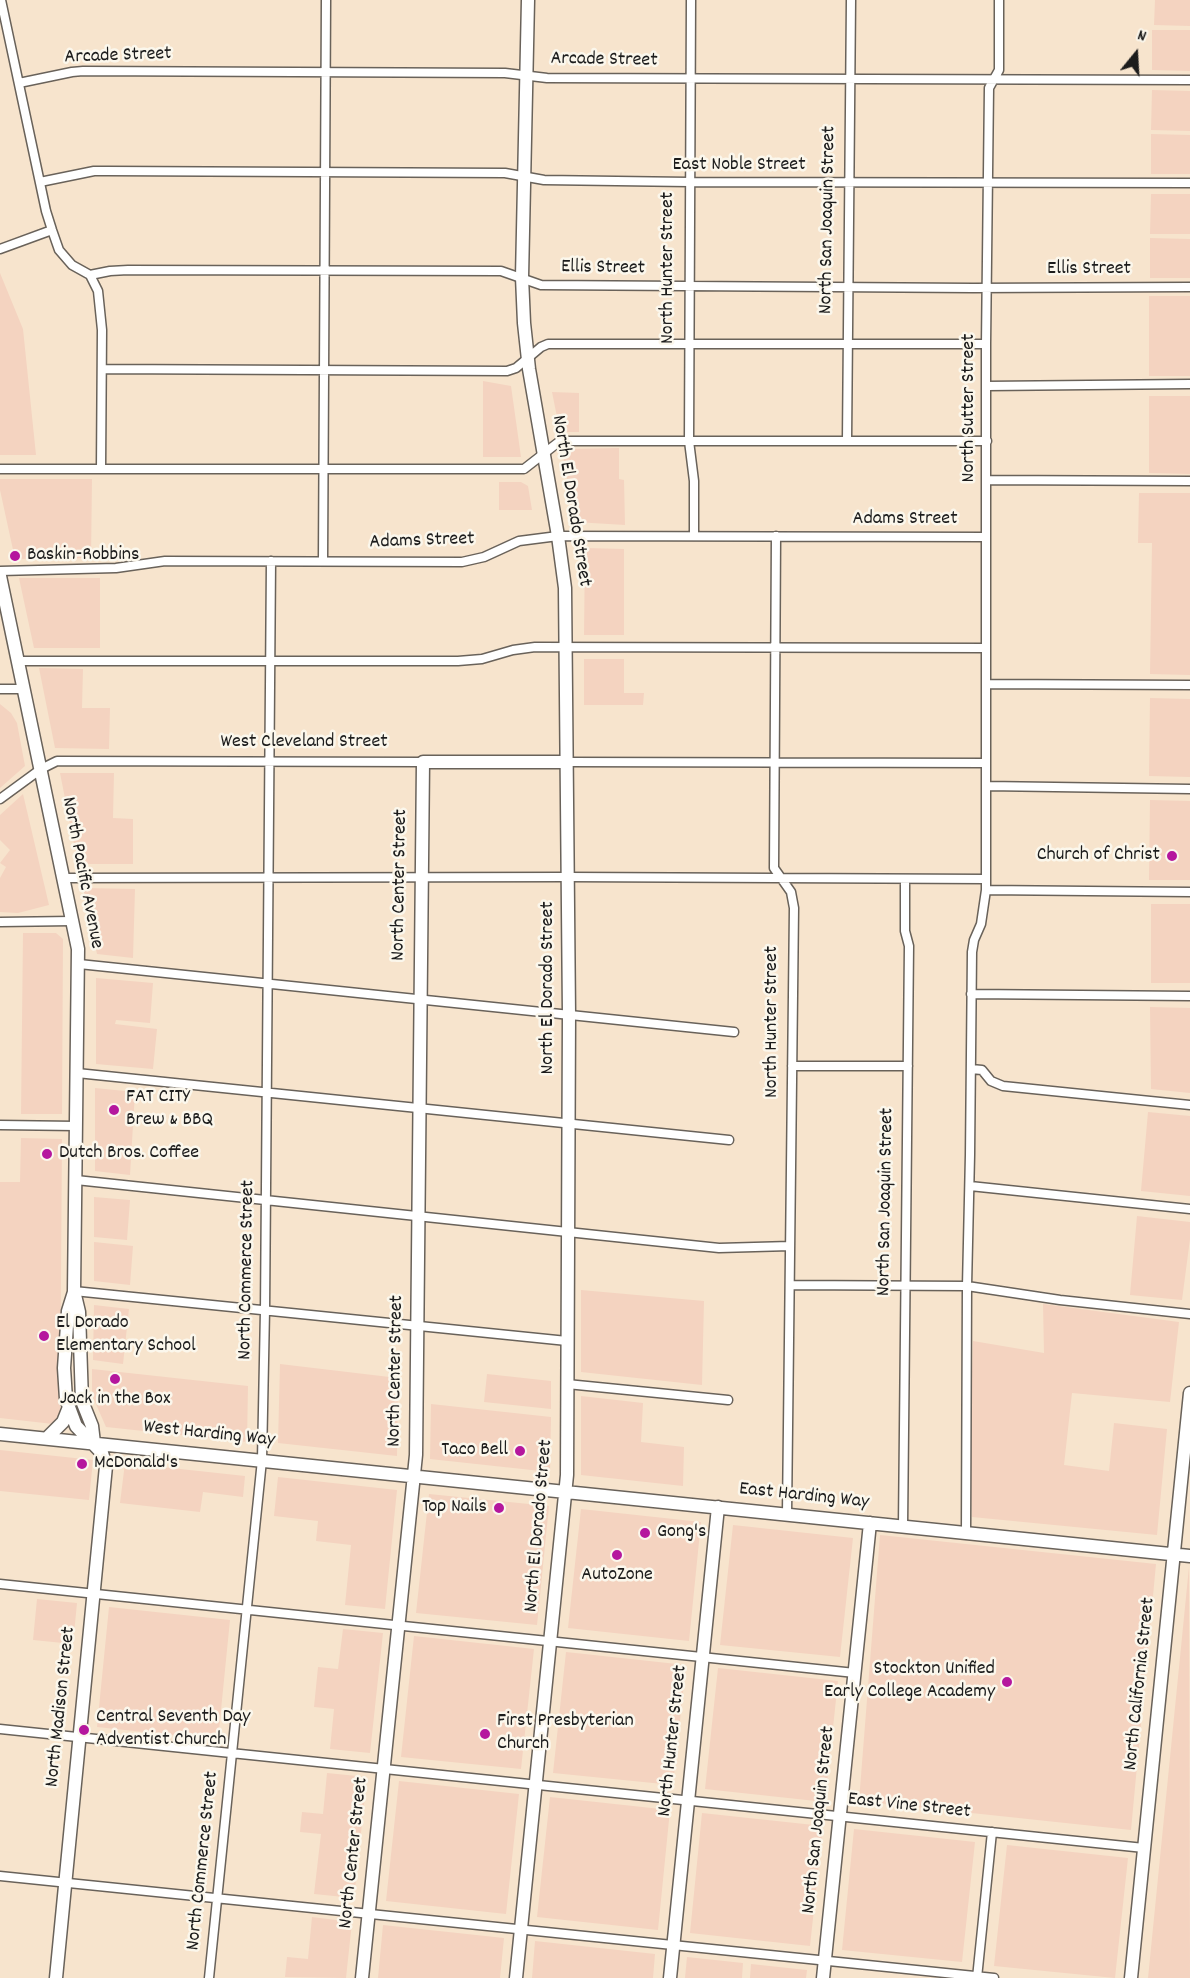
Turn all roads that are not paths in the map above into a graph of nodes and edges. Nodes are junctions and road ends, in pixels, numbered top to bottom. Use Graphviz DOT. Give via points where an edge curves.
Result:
graph roads {
  1 [pos="1,0"];
  2 [pos="326,0"];
  3 [pos="528,0"];
  4 [pos="691,0"];
  5 [pos="851,0"];
  6 [pos="999,0"];
  7 [pos="325,72"];
  8 [pos="525,76"];
  9 [pos="691,79"];
  10 [pos="850,79"];
  11 [pos="994,79"];
  12 [pos="1190,80"];
  13 [pos="19,83"];
  14 [pos="325,171"];
  15 [pos="525,177"];
  16 [pos="40,182"];
  17 [pos="689,182"];
  18 [pos="849,183"];
  19 [pos="988,183"];
  20 [pos="1190,183"];
  21 [pos="52,230"];
  22 [pos="0,249"];
  23 [pos="325,270"];
  24 [pos="90,275"];
  25 [pos="522,277"];
  26 [pos="688,287"];
  27 [pos="848,287"];
  28 [pos="988,287"];
  29 [pos="1190,287"];
  30 [pos="688,343"];
  31 [pos="847,344"];
  32 [pos="986,344"];
  33 [pos="527,359"];
  34 [pos="102,369"];
  35 [pos="325,371"];
  36 [pos="1190,384"];
  37 [pos="987,386"];
  38 [pos="847,440"];
  39 [pos="689,441"];
  40 [pos="987,441"];
  41 [pos="543,455"];
  42 [pos="0,469"];
  43 [pos="101,469"];
  44 [pos="324,470"];
  45 [pos="987,480"];
  46 [pos="1190,481"];
  47 [pos="558,536"];
  48 [pos="694,536"];
  49 [pos="776,536"];
  50 [pos="986,537"];
  51 [pos="271,561"];
  52 [pos="323,561"];
  53 [pos="0,571"];
  54 [pos="0,576"];
  55 [pos="567,647"];
  56 [pos="775,648"];
  57 [pos="986,648"];
  58 [pos="270,660"];
  59 [pos="17,661"];
  60 [pos="986,684"];
  61 [pos="1190,685"];
  62 [pos="0,689"];
  63 [pos="23,689"];
  64 [pos="270,762"];
  65 [pos="423,762"];
  66 [pos="568,762"];
  67 [pos="775,763"];
  68 [pos="986,763"];
  69 [pos="41,769"];
  70 [pos="987,786"];
  71 [pos="1190,789"];
  72 [pos="0,799"];
  73 [pos="269,877"];
  74 [pos="568,877"];
  75 [pos="63,878"];
  76 [pos="421,878"];
  77 [pos="782,879"];
  78 [pos="905,879"];
  79 [pos="986,879"];
  80 [pos="986,890"];
  81 [pos="1190,892"];
  82 [pos="72,921"];
  83 [pos="0,922"];
  84 [pos="79,964"];
  85 [pos="268,984"];
  86 [pos="971,994"];
  87 [pos="1190,996"];
  88 [pos="419,999"];
  89 [pos="569,1015"];
  90 [pos="734,1032"];
  91 [pos="792,1066"];
  92 [pos="908,1066"];
  93 [pos="971,1069"];
  94 [pos="77,1073"];
  95 [pos="267,1093"];
  96 [pos="1190,1105"];
  97 [pos="418,1109"];
  98 [pos="567,1123"];
  99 [pos="0,1125"];
  100 [pos="76,1126"];
  101 [pos="729,1140"];
  102 [pos="76,1180"];
  103 [pos="970,1186"];
  104 [pos="266,1202"];
  105 [pos="1190,1209"];
  106 [pos="418,1218"];
  107 [pos="567,1232"];
  108 [pos="790,1246"];
  109 [pos="790,1285"];
  110 [pos="906,1285"];
  111 [pos="967,1286"];
  112 [pos="74,1291"];
  113 [pos="265,1310"];
  114 [pos="1190,1314"];
  115 [pos="416,1326"];
  116 [pos="567,1341"];
  117 [pos="567,1384"];
  118 [pos="1190,1394"];
  119 [pos="728,1400"];
  120 [pos="69,1407"];
  121 [pos="1189,1421"];
  122 [pos="0,1434"];
  123 [pos="47,1438"];
  124 [pos="94,1443"];
  125 [pos="262,1460"];
  126 [pos="414,1476"];
  127 [pos="566,1492"];
  128 [pos="718,1507"];
  129 [pos="787,1514"];
  130 [pos="870,1523"];
  131 [pos="903,1526"];
  132 [pos="966,1533"];
  133 [pos="1173,1554"];
  134 [pos="1190,1556"];
  135 [pos="0,1584"];
  136 [pos="94,1593"];
  137 [pos="245,1609"];
  138 [pos="398,1625"];
  139 [pos="549,1640"];
  140 [pos="703,1657"];
  141 [pos="855,1673"];
  142 [pos="0,1729"];
  143 [pos="78,1737"];
  144 [pos="232,1754"];
  145 [pos="384,1769"];
  146 [pos="535,1785"];
  147 [pos="687,1801"];
  148 [pos="840,1817"];
  149 [pos="992,1832"];
  150 [pos="1144,1848"];
  151 [pos="0,1876"];
  152 [pos="65,1882"];
  153 [pos="217,1898"];
  154 [pos="369,1913"];
  155 [pos="521,1929"];
  156 [pos="673,1945"];
  157 [pos="825,1960"];
  158 [pos="977,1977"];
  159 [pos="56,1978"];
  160 [pos="209,1978"];
  161 [pos="362,1978"];
  162 [pos="516,1978"];
  163 [pos="670,1978"];
  164 [pos="823,1978"];
  165 [pos="994,1978"];
  166 [pos="1131,1978"];
  1 -- 13 [label="street"];
  2 -- 7 [label="street"];
  3 -- 8 [label="street, North El Dorado Street"];
  4 -- 9 [label="street, North Hunter Street"];
  5 -- 10 [label="street, North San Joaquin Street"];
  6 -- 11 [label="street, North Sutter Street" via="999,70"];
  7 -- 8 [label="street, Arcade Street"];
  7 -- 13 [label="street, Arcade Street" via="83,71"];
  7 -- 14 [label="street"];
  8 -- 9 [label="street, Arcade Street"];
  8 -- 15 [label="street, North El Dorado Street"];
  9 -- 10 [label="street, Arcade Street"];
  9 -- 17 [label="street, North Hunter Street"];
  10 -- 11 [label="street, Arcade Street"];
  10 -- 18 [label="street, North San Joaquin Street"];
  11 -- 12 [label="street, Arcade Street"];
  11 -- 19 [label="street, North Sutter Street" via="989,88"];
  13 -- 16 [label="street"];
  14 -- 15 [label="street, East Noble Street" via="505,173"];
  14 -- 16 [label="street, East Noble Street" via="94,171"];
  14 -- 23 [label="street"];
  15 -- 17 [label="street, East Noble Street"];
  15 -- 25 [label="street, North El Dorado Street"];
  16 -- 21 [label="street"];
  17 -- 18 [label="street, East Noble Street"];
  17 -- 26 [label="street, North Hunter Street"];
  18 -- 19 [label="street, East Noble Street"];
  18 -- 27 [label="street, North San Joaquin Street"];
  19 -- 20 [label="street, East Noble Street"];
  19 -- 28 [label="street, North Sutter Street"];
  21 -- 22 [label="street"];
  21 -- 24 [label="street" via="59,250 72,265"];
  23 -- 24 [label="street, Ellis Street" via="110,271"];
  23 -- 25 [label="street, Ellis Street" via="501,271"];
  23 -- 35 [label="street"];
  24 -- 34 [label="street" via="98,291"];
  25 -- 26 [label="street, Ellis Street" via="541,285"];
  25 -- 33 [label="street, North El Dorado Street"];
  26 -- 27 [label="street, Ellis Street"];
  26 -- 30 [label="street, North Hunter Street"];
  27 -- 28 [label="street, Ellis Street"];
  27 -- 31 [label="street, North San Joaquin Street"];
  28 -- 29 [label="street, Ellis Street"];
  28 -- 32 [label="street, North Sutter Street"];
  30 -- 31 [label="street"];
  30 -- 33 [label="street" via="548,344"];
  30 -- 39 [label="street, North Hunter Street"];
  31 -- 32 [label="street"];
  31 -- 38 [label="street, North San Joaquin Street"];
  32 -- 37 [label="street, North Sutter Street"];
  33 -- 35 [label="street" via="507,371"];
  33 -- 41 [label="street, North El Dorado Street"];
  34 -- 35 [label="street"];
  34 -- 43 [label="street"];
  35 -- 44 [label="street"];
  36 -- 37 [label="street"];
  37 -- 40 [label="street, North Sutter Street"];
  38 -- 39 [label="street"];
  38 -- 40 [label="street"];
  39 -- 41 [label="street" via="560,441"];
  39 -- 48 [label="street, North Hunter Street"];
  40 -- 45 [label="street, North Sutter Street"];
  41 -- 44 [label="street" via="524,469"];
  41 -- 47 [label="street, North El Dorado Street"];
  42 -- 43 [label="street"];
  43 -- 44 [label="street"];
  44 -- 52 [label="street"];
  45 -- 46 [label="street"];
  45 -- 50 [label="street, North Sutter Street"];
  47 -- 48 [label="street, Adams Street"];
  47 -- 52 [label="street, Adams Street" via="519,541 462,562"];
  47 -- 55 [label="street, North El Dorado Street"];
  48 -- 49 [label="street, Adams Street"];
  49 -- 50 [label="street, Adams Street"];
  49 -- 56 [label="street, North Hunter Street"];
  50 -- 57 [label="street, North Sutter Street"];
  51 -- 52 [label="street, Adams Street"];
  51 -- 53 [label="street, Adams Street" via="165,561 116,568"];
  51 -- 58 [label="street, North Commerce Street"];
  54 -- 59 [label="street, North Pacific Avenue"];
  55 -- 56 [label="street"];
  55 -- 58 [label="street" via="513,650 482,659"];
  55 -- 66 [label="street, North El Dorado Street"];
  56 -- 57 [label="street"];
  56 -- 67 [label="street, North Hunter Street"];
  57 -- 60 [label="street, North Sutter Street"];
  58 -- 59 [label="street"];
  58 -- 64 [label="street, North Commerce Street"];
  59 -- 63 [label="street, North Pacific Avenue"];
  60 -- 61 [label="street"];
  60 -- 68 [label="street, North Sutter Street"];
  62 -- 63 [label="street"];
  63 -- 69 [label="street, North Pacific Avenue"];
  64 -- 65 [label="street, West Cleveland Street"];
  64 -- 69 [label="street, West Cleveland Street" via="57,762"];
  64 -- 73 [label="street, North Commerce Street"];
  65 -- 66 [label="street, West Cleveland Street"];
  65 -- 76 [label="street, North Center Street"];
  66 -- 67 [label="street"];
  66 -- 74 [label="street, North El Dorado Street"];
  67 -- 68 [label="street"];
  67 -- 77 [label="street, North Hunter Street" via="774,868"];
  68 -- 70 [label="street, North Sutter Street"];
  69 -- 72 [label="street"];
  69 -- 75 [label="street, North Pacific Avenue"];
  70 -- 71 [label="street"];
  70 -- 79 [label="street, North Sutter Street"];
  73 -- 75 [label="street"];
  73 -- 76 [label="street"];
  73 -- 85 [label="street, North Commerce Street"];
  74 -- 76 [label="street"];
  74 -- 77 [label="street"];
  74 -- 89 [label="street, North El Dorado Street"];
  75 -- 82 [label="street, North Pacific Avenue"];
  76 -- 88 [label="street, North Center Street"];
  77 -- 78 [label="street"];
  77 -- 91 [label="street, North Hunter Street" via="792,894 794,908"];
  78 -- 79 [label="street"];
  78 -- 92 [label="street, North San Joaquin Street"];
  79 -- 80 [label="street, North Sutter Street"];
  80 -- 81 [label="street"];
  80 -- 86 [label="street, North Sutter Street" via="972,952"];
  82 -- 83 [label="street"];
  82 -- 84 [label="street, North Pacific Avenue"];
  84 -- 85 [label="street"];
  84 -- 94 [label="street, North Pacific Avenue"];
  85 -- 88 [label="street"];
  85 -- 95 [label="street, North Commerce Street"];
  86 -- 87 [label="street"];
  86 -- 93 [label="street, North Sutter Street"];
  88 -- 89 [label="street"];
  88 -- 97 [label="street, North Center Street"];
  89 -- 90 [label="street"];
  89 -- 98 [label="street, North El Dorado Street"];
  91 -- 92 [label="street"];
  91 -- 108 [label="street, North Hunter Street"];
  92 -- 110 [label="street, North San Joaquin Street"];
  93 -- 96 [label="street" via="981,1070 1003,1086"];
  93 -- 103 [label="street, North Sutter Street"];
  94 -- 95 [label="street"];
  94 -- 100 [label="street, North Pacific Avenue"];
  95 -- 97 [label="street"];
  95 -- 104 [label="street, North Commerce Street"];
  97 -- 98 [label="street"];
  97 -- 106 [label="street, North Center Street"];
  98 -- 101 [label="street"];
  98 -- 107 [label="street, North El Dorado Street"];
  99 -- 100 [label="street"];
  100 -- 102 [label="street, North Pacific Avenue"];
  102 -- 104 [label="street"];
  102 -- 112 [label="street, North Pacific Avenue"];
  103 -- 105 [label="street"];
  103 -- 111 [label="street, North Sutter Street"];
  104 -- 106 [label="street"];
  104 -- 113 [label="street, North Commerce Street"];
  106 -- 107 [label="street"];
  106 -- 115 [label="street, North Center Street"];
  107 -- 108 [label="street" via="719,1248"];
  107 -- 116 [label="street, North El Dorado Street"];
  108 -- 109 [label="street, North Hunter Street"];
  109 -- 110 [label="street"];
  109 -- 129 [label="street, North Hunter Street"];
  110 -- 111 [label="street"];
  110 -- 131 [label="street, North San Joaquin Street"];
  111 -- 114 [label="street"];
  111 -- 132 [label="street, North Sutter Street"];
  112 -- 113 [label="street"];
  112 -- 120 [label="street, North Pacific Avenue" via="68,1311 64,1368"];
  112 -- 124 [label="street, North Pacific Avenue" via="79,1312 82,1401"];
  113 -- 115 [label="street"];
  113 -- 125 [label="street, North Commerce Street"];
  115 -- 116 [label="street"];
  115 -- 126 [label="street, North Center Street"];
  116 -- 117 [label="street, North El Dorado Street"];
  117 -- 119 [label="street"];
  117 -- 127 [label="street, North El Dorado Street"];
  118 -- 121 [label="street, North California Street"];
  120 -- 123 [label="street" via="63,1422"];
  120 -- 124 [label="street, North Pacific Avenue" via="76,1426"];
  121 -- 133 [label="street, North California Street"];
  122 -- 123 [label="street, West Harding Way"];
  123 -- 124 [label="street, West Harding Way"];
  124 -- 125 [label="street, West Harding Way"];
  124 -- 136 [label="street, North Madison Street" via="106,1466"];
  125 -- 126 [label="street, West Harding Way"];
  125 -- 137 [label="street, North Commerce Street"];
  126 -- 127 [label="street, East Harding Way"];
  126 -- 138 [label="street, North Center Street"];
  127 -- 128 [label="street, East Harding Way"];
  127 -- 139 [label="street, North El Dorado Street"];
  128 -- 129 [label="street, East Harding Way"];
  128 -- 140 [label="street, North Hunter Street"];
  129 -- 130 [label="street, East Harding Way"];
  130 -- 131 [label="street, East Harding Way"];
  130 -- 141 [label="street, North San Joaquin Street"];
  131 -- 132 [label="street, East Harding Way"];
  132 -- 133 [label="street, East Harding Way"];
  133 -- 134 [label="street, East Harding Way"];
  133 -- 150 [label="street, North California Street"];
  135 -- 136 [label="street"];
  136 -- 137 [label="street"];
  136 -- 143 [label="street, North Madison Street"];
  137 -- 138 [label="street"];
  137 -- 144 [label="street, North Commerce Street"];
  138 -- 139 [label="street"];
  138 -- 145 [label="street, North Center Street"];
  139 -- 140 [label="street"];
  139 -- 146 [label="street, North El Dorado Street"];
  140 -- 141 [label="street"];
  140 -- 147 [label="street, North Hunter Street"];
  141 -- 148 [label="street, North San Joaquin Street"];
  142 -- 143 [label="street, East Vine Street"];
  143 -- 144 [label="street, East Vine Street"];
  143 -- 152 [label="street, North Madison Street"];
  144 -- 145 [label="street, East Vine Street"];
  144 -- 153 [label="street, North Commerce Street"];
  145 -- 146 [label="street, East Vine Street"];
  145 -- 154 [label="street, North Center Street"];
  146 -- 147 [label="street, East Vine Street"];
  146 -- 155 [label="street, North El Dorado Street"];
  147 -- 148 [label="street, East Vine Street"];
  147 -- 156 [label="street, North Hunter Street"];
  148 -- 149 [label="street, East Vine Street"];
  148 -- 157 [label="street, North San Joaquin Street"];
  149 -- 150 [label="street, East Vine Street"];
  149 -- 158 [label="street"];
  150 -- 166 [label="street, North California Street"];
  151 -- 152 [label="street"];
  152 -- 153 [label="street"];
  152 -- 159 [label="street, North Madison Street"];
  153 -- 154 [label="street"];
  153 -- 160 [label="street, North Commerce Street"];
  154 -- 155 [label="street"];
  154 -- 161 [label="street, North Center Street"];
  155 -- 156 [label="street"];
  155 -- 162 [label="street, North El Dorado Street"];
  156 -- 157 [label="street"];
  156 -- 163 [label="street, North Hunter Street"];
  157 -- 158 [label="street"];
  157 -- 164 [label="street, North San Joaquin Street"];
  158 -- 165 [label="street"];
}
